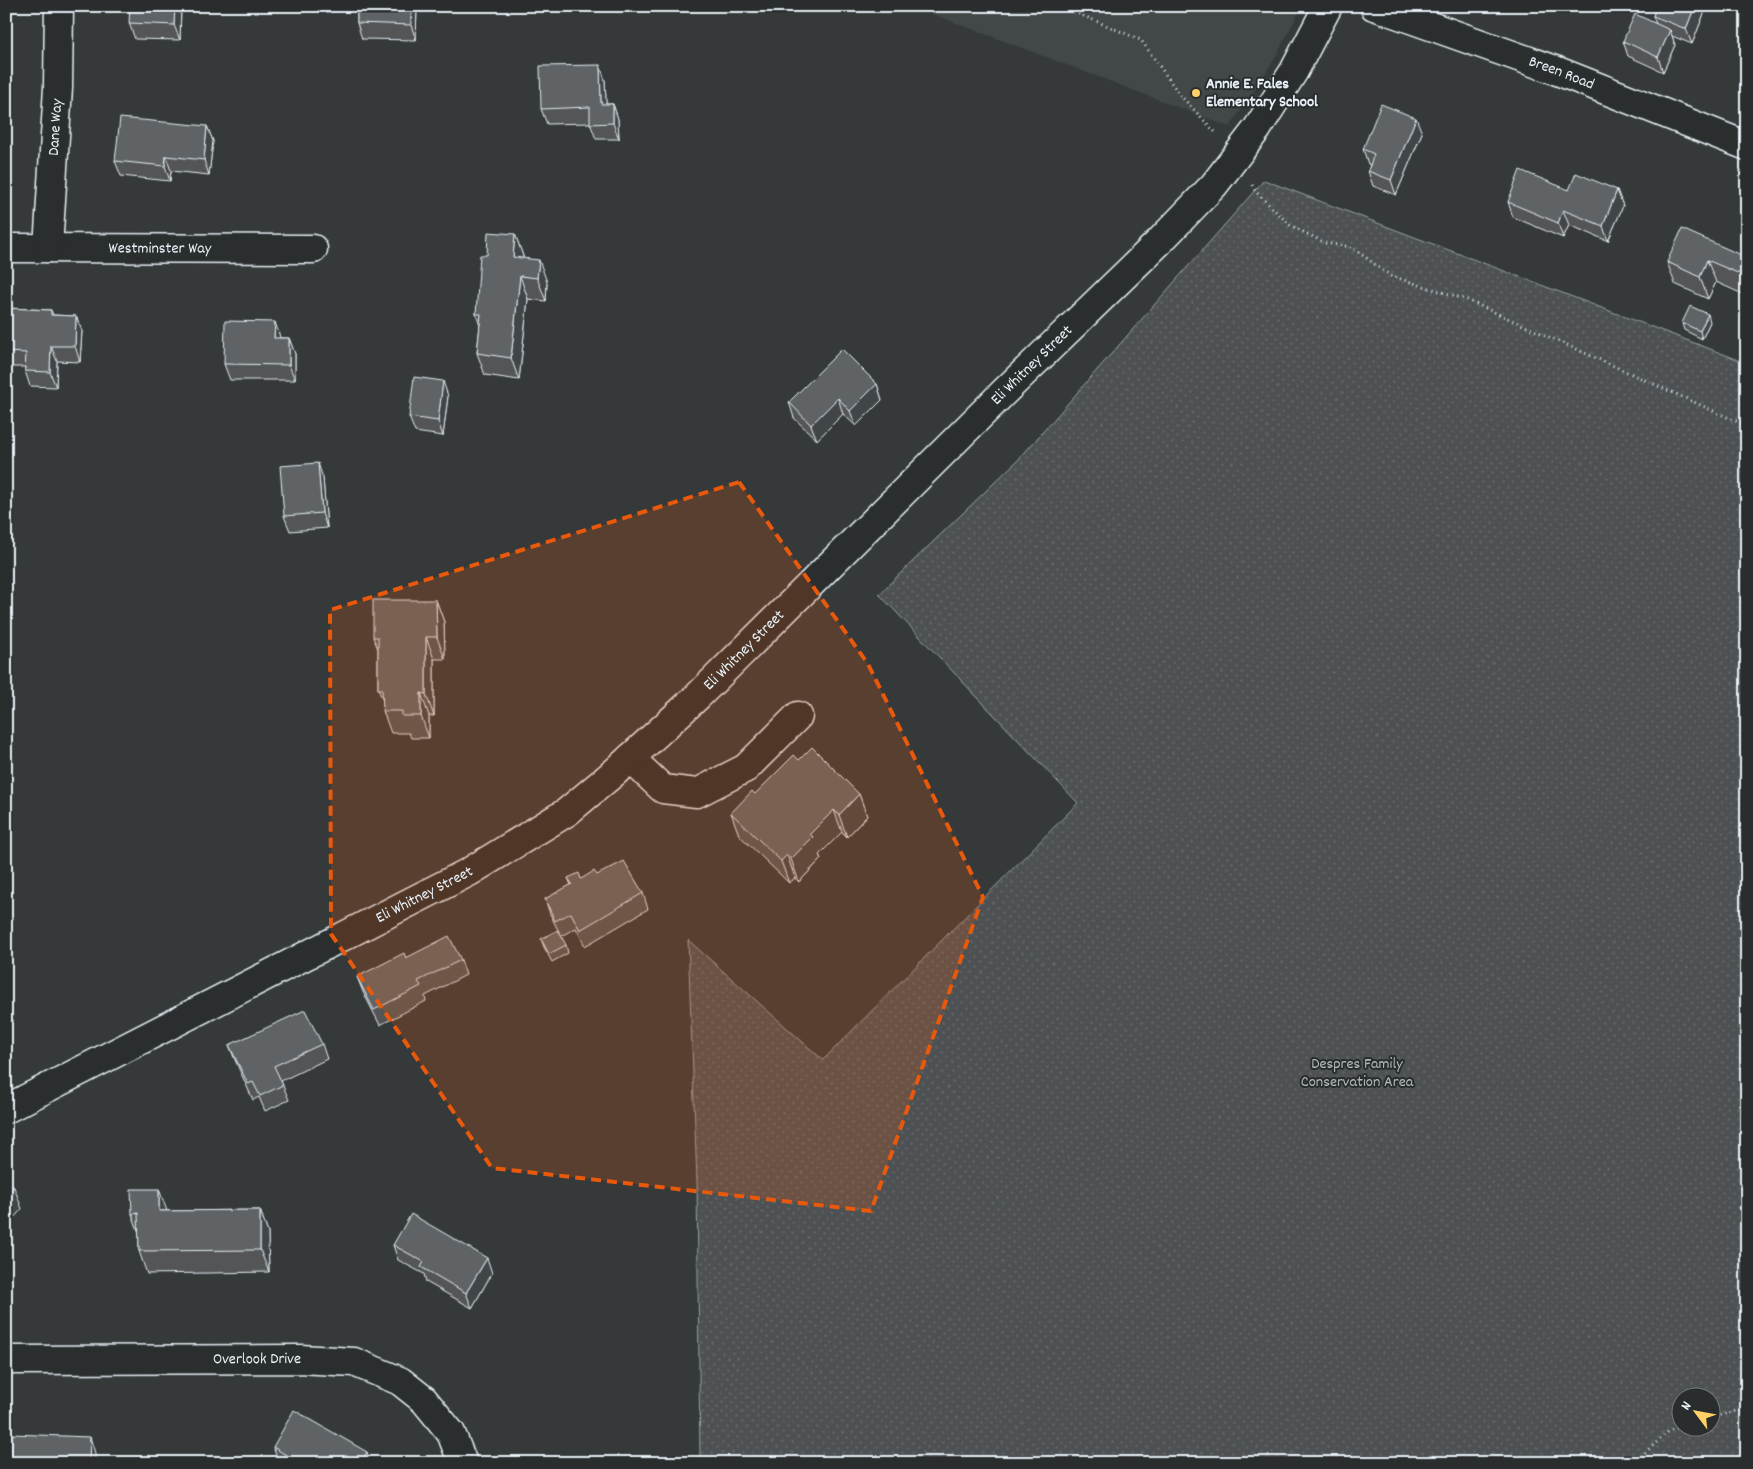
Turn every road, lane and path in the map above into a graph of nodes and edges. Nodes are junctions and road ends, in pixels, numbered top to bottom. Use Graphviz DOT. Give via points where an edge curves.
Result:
graph roads {
  1 [pos="59,6"];
  2 [pos="1060,6"];
  3 [pos="1328,6"];
  4 [pos="1374,6"];
  5 [pos="1747,146"];
  6 [pos="1239,152"];
  7 [pos="6,248"];
  8 [pos="48,248"];
  9 [pos="313,249"];
  10 [pos="1747,426"];
  11 [pos="798,716"];
  12 [pos="630,758"];
  13 [pos="6,1109"];
  14 [pos="6,1360"];
  15 [pos="1747,1408"];
  16 [pos="1720,1415"];
  17 [pos="1670,1430"];
  18 [pos="463,1463"];
  19 [pos="1634,1463"];
  1 -- 8 [label="street, Dane Way" via="58,88"];
  2 -- 6 [label="path" via="1141,40 1180,95"];
  3 -- 6 [label="street, Eli Whitney Street" via="1294,71"];
  4 -- 5 [label="street, Breen Road" via="1555,70"];
  6 -- 10 [label="path" via="1254,190 1290,225 1325,243 1351,247 1391,276 1465,299"];
  6 -- 12 [label="street, Eli Whitney Street" via="1214,184 1159,242 705,690"];
  7 -- 8 [label="street, Westminster Way"];
  8 -- 9 [label="street, Westminster Way"];
  11 -- 12 [label="street" via="746,768 697,793 663,790"];
  12 -- 13 [label="street, Eli Whitney Street" via="567,812 469,872"];
  14 -- 18 [label="street, Overlook Drive" via="354,1362 400,1381 424,1400 451,1433"];
  15 -- 16 [label="path"];
  17 -- 19 [label="path"];
}
